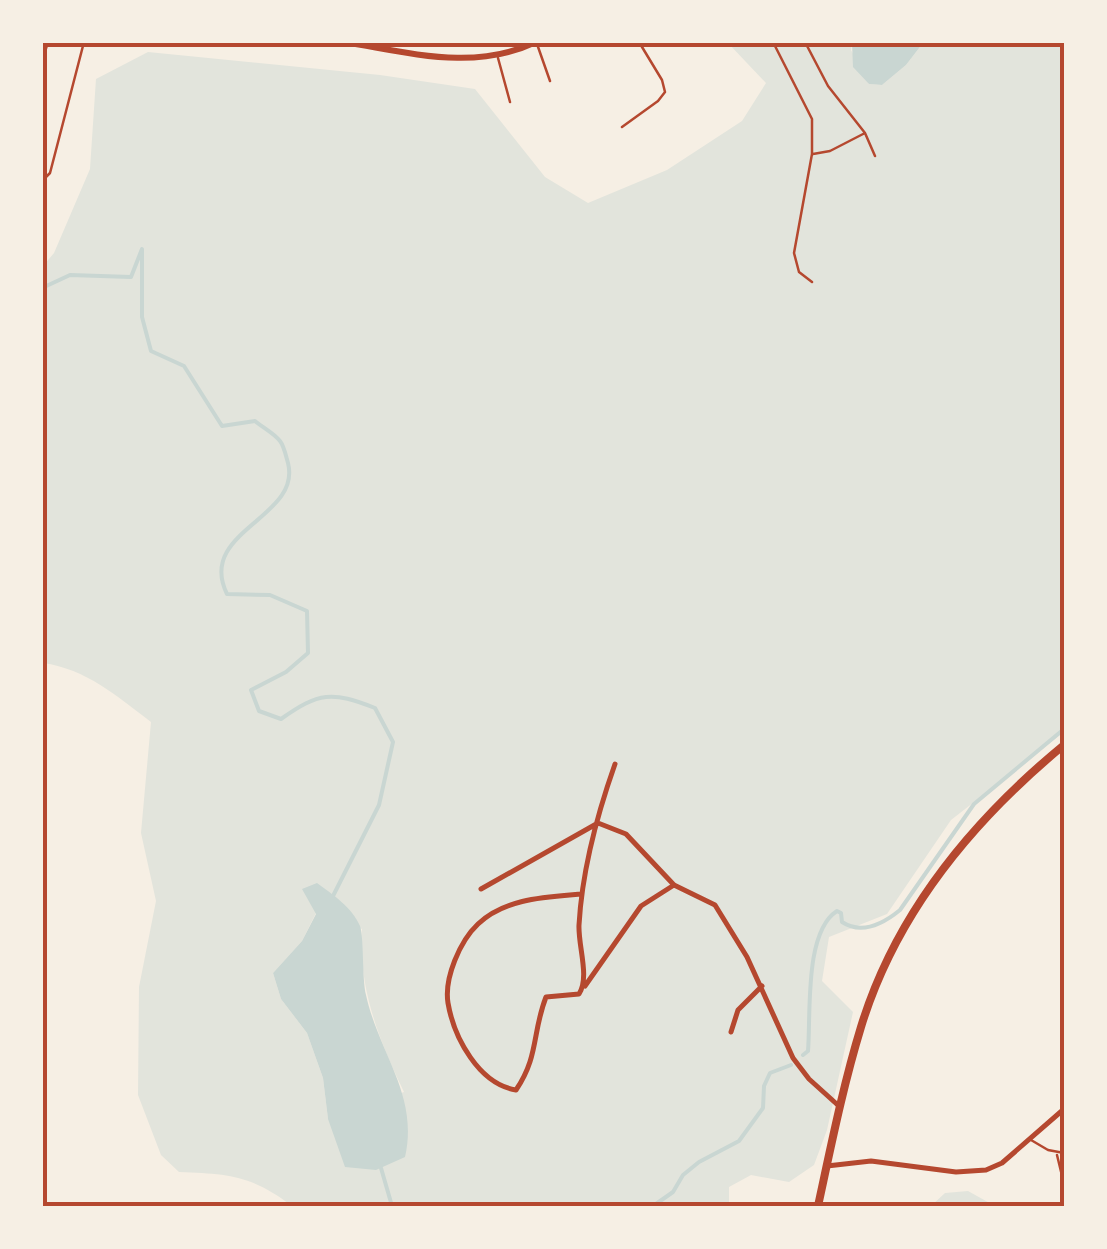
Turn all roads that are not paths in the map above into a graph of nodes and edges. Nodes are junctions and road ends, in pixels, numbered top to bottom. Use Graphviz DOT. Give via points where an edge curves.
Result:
graph roads {
  1 [pos="48,42"];
  2 [pos="84,42"];
  3 [pos="343,42"];
  4 [pos="536,42"];
  5 [pos="639,42"];
  6 [pos="773,42"];
  7 [pos="805,42"];
  8 [pos="376,45"];
  9 [pos="498,56"];
  10 [pos="42,61"];
  11 [pos="550,81"];
  12 [pos="510,102"];
  13 [pos="43,107"];
  14 [pos="42,116"];
  15 [pos="622,127"];
  16 [pos="865,133"];
  17 [pos="812,154"];
  18 [pos="875,156"];
  19 [pos="42,182"];
  20 [pos="812,282"];
  21 [pos="1064,745"];
  22 [pos="615,764"];
  23 [pos="598,823"];
  24 [pos="674,885"];
  25 [pos="480,888"];
  26 [pos="582,894"];
  27 [pos="584,986"];
  28 [pos="762,986"];
  29 [pos="732,1032"];
  30 [pos="840,1107"];
  31 [pos="1064,1110"];
  32 [pos="1032,1140"];
  33 [pos="1057,1153"];
  34 [pos="1064,1153"];
  35 [pos="826,1166"];
  36 [pos="1064,1184"];
  37 [pos="818,1206"];
  1 -- 10 [label="lane"];
  2 -- 19 [label="lane"];
  3 -- 8 [label="street"];
  4 -- 9 [label="street"];
  4 -- 11 [label="lane"];
  5 -- 15 [label="lane" via="664,92"];
  6 -- 17 [label="lane" via="812,119"];
  7 -- 16 [label="lane" via="828,86"];
  8 -- 9 [label="street" via="470,60"];
  9 -- 12 [label="lane"];
  13 -- 14 [label="lane"];
  16 -- 17 [label="lane"];
  16 -- 18 [label="lane"];
  17 -- 20 [label="lane" via="794,253 799,272"];
  21 -- 30 [label="main road" via="995,806 920,900 862,1024"];
  22 -- 23 [label="street"];
  23 -- 24 [label="street" via="626,834"];
  23 -- 25 [label="street"];
  23 -- 26 [label="street"];
  24 -- 27 [label="street" via="641,906"];
  24 -- 28 [label="street" via="715,905"];
  26 -- 27 [label="street"];
  26 -- 27 [label="street" via="526,901 475,926 458,956 448,1002 478,1068 492,1083 516,1090 533,1060 546,997 579,994"];
  28 -- 29 [label="street" via="738,1010"];
  28 -- 30 [label="street" via="793,1058"];
  30 -- 35 [label="main road"];
  31 -- 32 [label="street"];
  32 -- 33 [label="lane"];
  32 -- 35 [label="street" via="986,1170 871,1161"];
  33 -- 34 [label="lane"];
  33 -- 36 [label="lane"];
  35 -- 37 [label="main road"];
}
